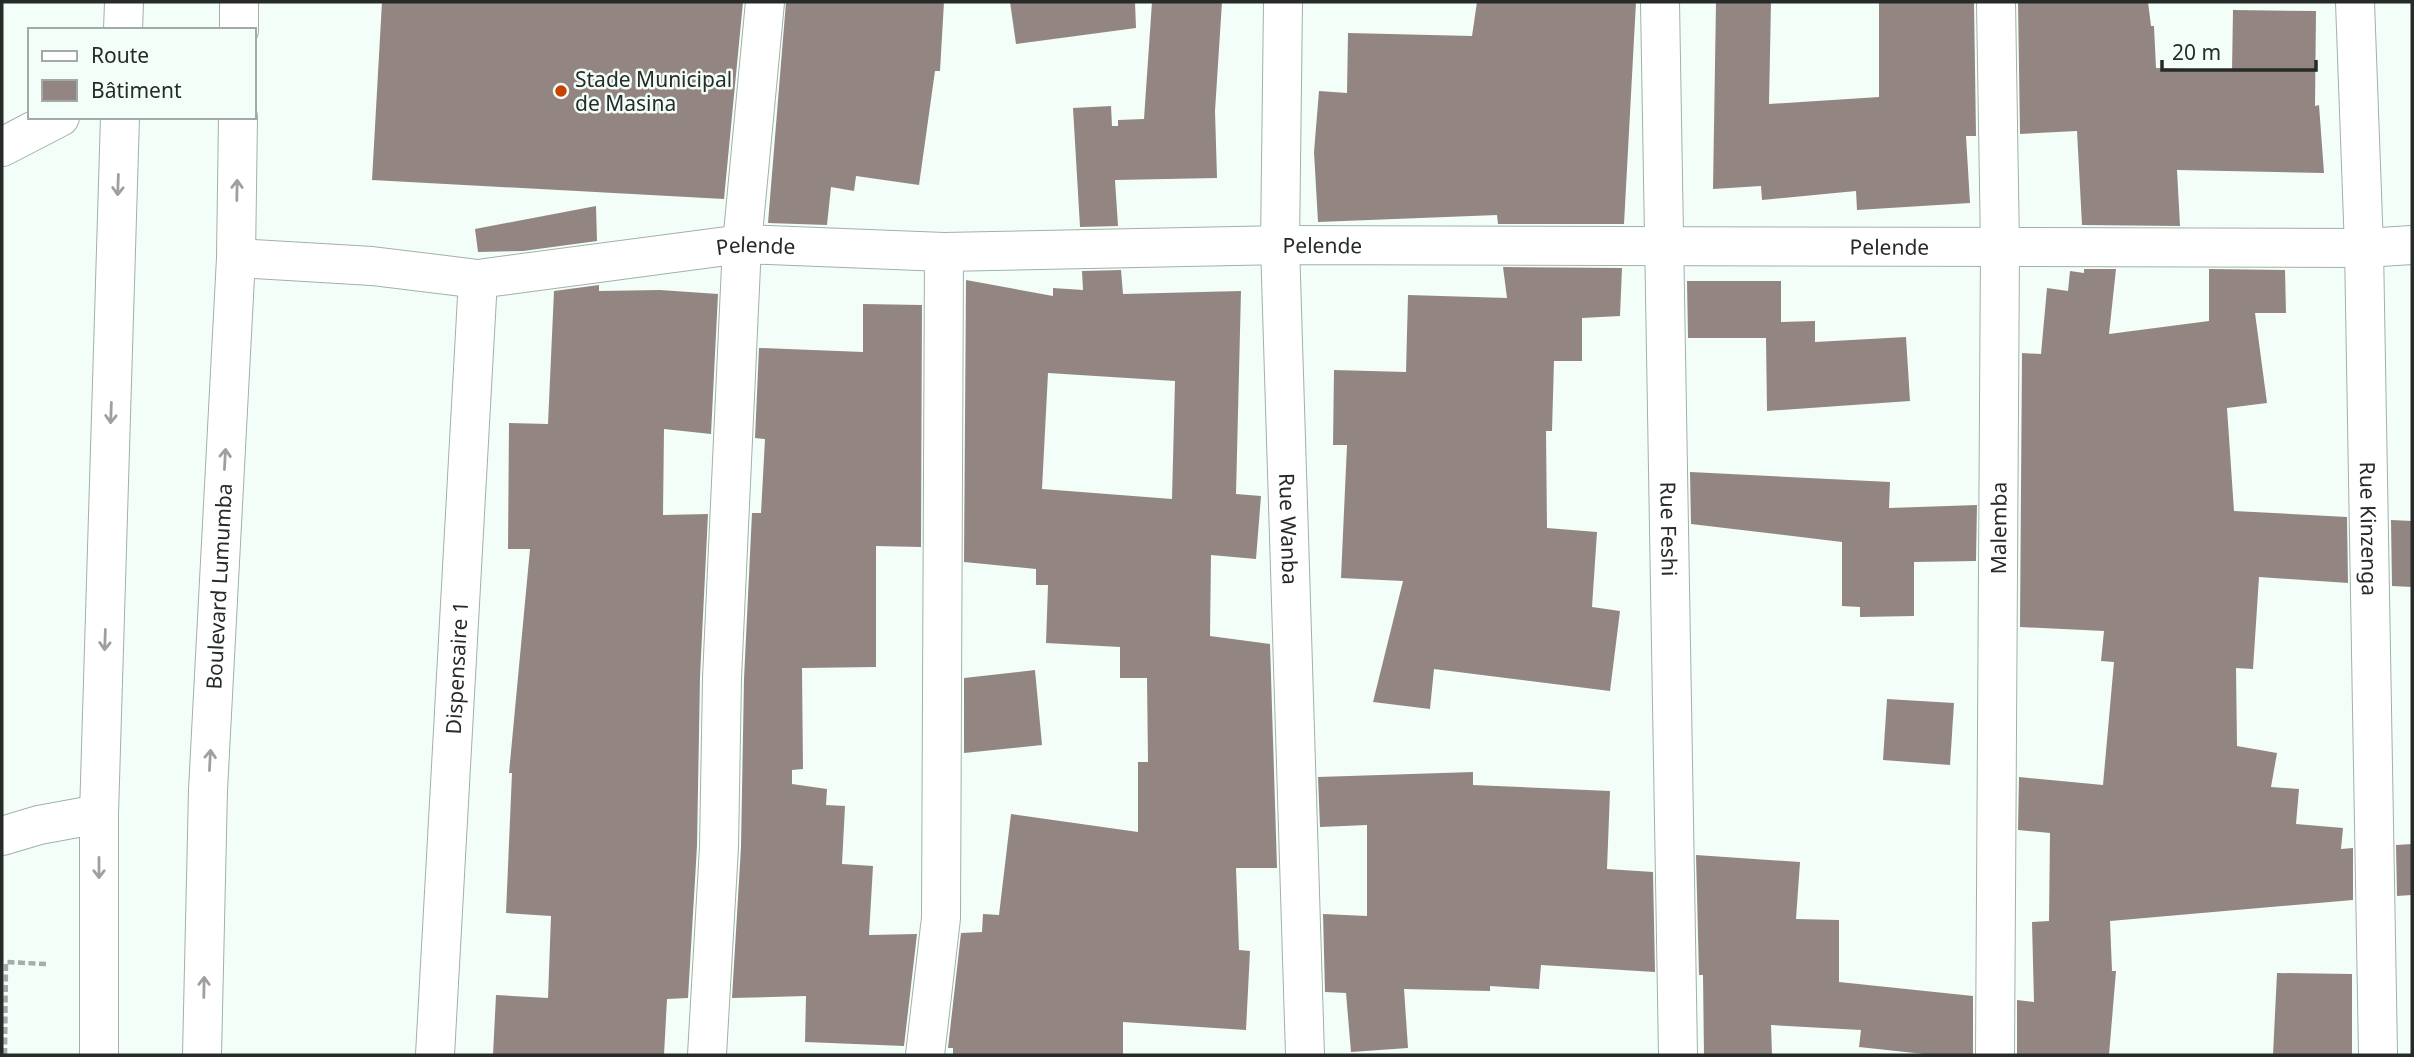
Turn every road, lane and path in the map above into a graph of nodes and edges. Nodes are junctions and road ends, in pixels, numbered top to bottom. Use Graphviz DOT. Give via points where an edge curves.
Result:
graph roads {
  1 [pos="124,2"];
  2 [pos="239,2"];
  3 [pos="765,2"];
  4 [pos="1283,2"];
  5 [pos="1660,2"];
  6 [pos="1996,2"];
  7 [pos="2356,2"];
  8 [pos="123,28"];
  9 [pos="239,28"];
  10 [pos="56,119"];
  11 [pos="120,119"];
  12 [pos="237,119"];
  13 [pos="2,147"];
  14 [pos="742,244"];
  15 [pos="1280,245"];
  16 [pos="2412,245"];
  17 [pos="1663,247"];
  18 [pos="2000,247"];
  19 [pos="2364,248"];
  20 [pos="944,252"];
  21 [pos="236,258"];
  22 [pos="478,279"];
  23 [pos="99,814"];
  24 [pos="2,836"];
  25 [pos="46,964"];
  26 [pos="5,1055"];
  27 [pos="99,1055"];
  28 [pos="202,1055"];
  29 [pos="435,1055"];
  30 [pos="708,1055"];
  31 [pos="925,1055"];
  32 [pos="1305,1055"];
  33 [pos="1678,1055"];
  34 [pos="1995,1055"];
  35 [pos="2378,1055"];
  1 -- 8 [label="main road"];
  2 -- 9 [label="main road"];
  3 -- 14 [label="main road"];
  4 -- 15 [label="main road, Rue Wanba"];
  5 -- 17 [label="main road, Rue Feshi"];
  6 -- 18 [label="main road, Malemba"];
  7 -- 19 [label="main road, Rue Kinzenga"];
  10 -- 13 [label="main road"];
  11 -- 23 [label="main road, one-way"];
  21 -- 12 [label="main road, Boulevard Lumumba, one-way"];
  14 -- 20 [label="main road, Pelende"];
  14 -- 22 [label="main road, Pelende"];
  14 -- 30 [label="main road"];
  15 -- 17 [label="main road, Pelende"];
  15 -- 20 [label="main road, Pelende"];
  15 -- 32 [label="main road, Rue Wanba"];
  16 -- 19 [label="main road, Pelende"];
  17 -- 18 [label="main road, Pelende"];
  17 -- 33 [label="main road, Rue Feshi"];
  18 -- 19 [label="main road, Pelende"];
  18 -- 34 [label="main road, Malemba"];
  19 -- 35 [label="main road, Rue Kinzenga"];
  20 -- 31 [label="main road" via="941,918"];
  21 -- 22 [label="main road, Pelende" via="372,266"];
  28 -- 21 [label="main road, Boulevard Lumumba, one-way" via="208,790"];
  22 -- 29 [label="main road, Dispensaire 1"];
  23 -- 24 [label="main road"];
  23 -- 27 [label="main road, one-way"];
  25 -- 26 [label="path" via="6,962"];
}
